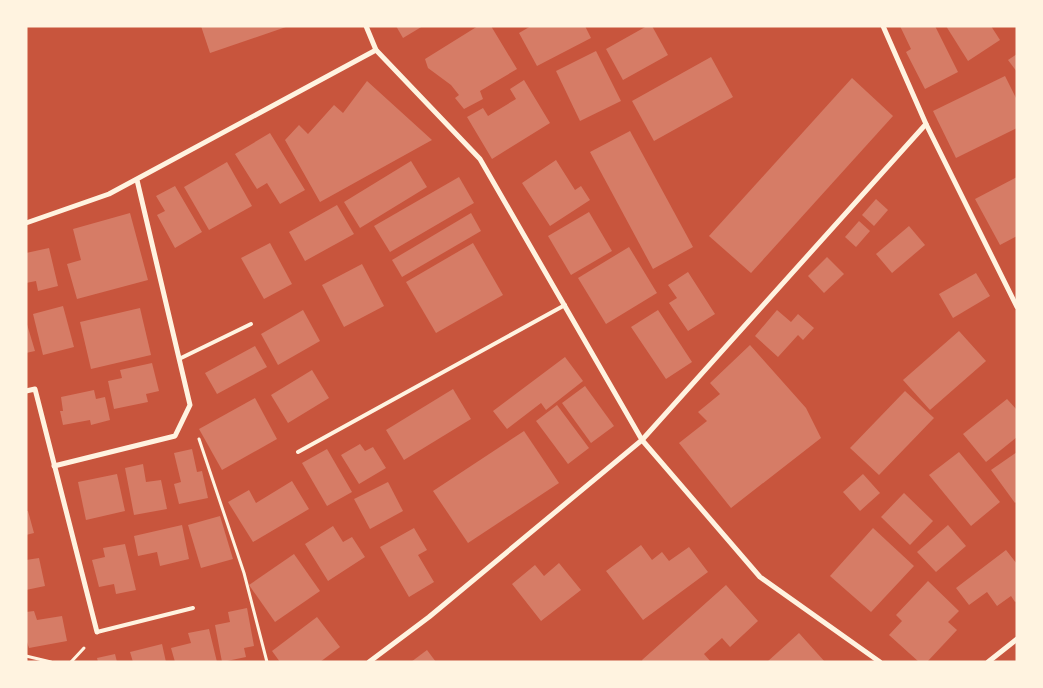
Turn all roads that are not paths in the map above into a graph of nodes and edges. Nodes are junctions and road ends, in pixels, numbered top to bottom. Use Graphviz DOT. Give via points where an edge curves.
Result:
graph roads {
  1 [pos="366,26"];
  2 [pos="883,26"];
  3 [pos="376,50"];
  4 [pos="926,124"];
  5 [pos="137,180"];
  6 [pos="26,223"];
  7 [pos="565,305"];
  8 [pos="1017,307"];
  9 [pos="251,324"];
  10 [pos="179,359"];
  11 [pos="26,391"];
  12 [pos="642,440"];
  13 [pos="298,452"];
  14 [pos="54,466"];
  15 [pos="193,608"];
  16 [pos="97,632"];
  17 [pos="1017,639"];
  18 [pos="369,662"];
  19 [pos="880,662"];
  20 [pos="988,662"];
  1 -- 3 [label="street"];
  2 -- 4 [label="street"];
  3 -- 5 [label="street"];
  3 -- 7 [label="street" via="480,159"];
  4 -- 8 [label="street"];
  4 -- 12 [label="street"];
  5 -- 6 [label="street" via="108,194"];
  5 -- 10 [label="street"];
  7 -- 12 [label="street"];
  7 -- 13 [label="lane"];
  9 -- 10 [label="lane"];
  10 -- 14 [label="street" via="190,405 176,436"];
  11 -- 14 [label="street" via="35,389"];
  12 -- 18 [label="street" via="429,617"];
  12 -- 19 [label="street" via="760,577"];
  14 -- 16 [label="street"];
  15 -- 16 [label="lane"];
  17 -- 20 [label="street"];
}
